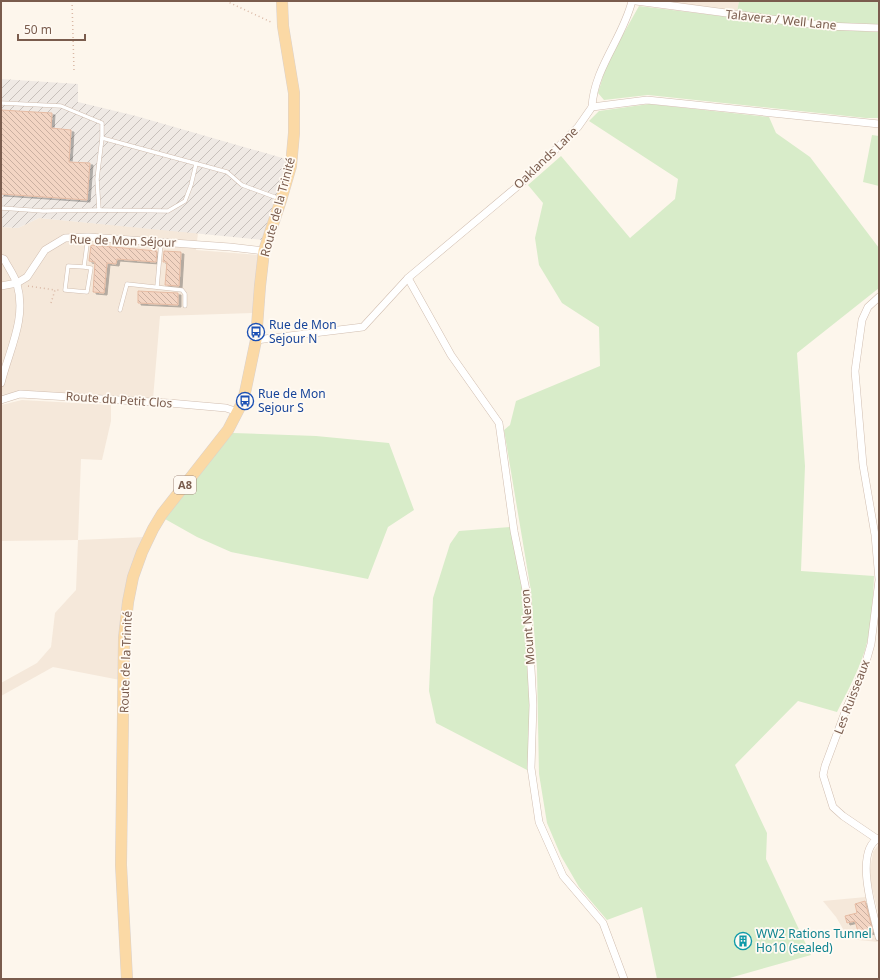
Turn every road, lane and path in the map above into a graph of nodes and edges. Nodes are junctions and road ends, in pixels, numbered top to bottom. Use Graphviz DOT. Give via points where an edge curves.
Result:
graph roads {
  1 [pos="72,1"];
  2 [pos="226,1"];
  3 [pos="282,1"];
  4 [pos="632,1"];
  5 [pos="636,1"];
  6 [pos="283,26"];
  7 [pos="879,28"];
  8 [pos="74,71"];
  9 [pos="1,103"];
  10 [pos="592,107"];
  11 [pos="879,124"];
  12 [pos="102,138"];
  13 [pos="196,164"];
  14 [pos="281,200"];
  15 [pos="1,208"];
  16 [pos="99,210"];
  17 [pos="88,238"];
  18 [pos="161,242"];
  19 [pos="264,251"];
  20 [pos="1,258"];
  21 [pos="84,267"];
  22 [pos="408,278"];
  23 [pos="17,283"];
  24 [pos="1,286"];
  25 [pos="157,287"];
  26 [pos="55,290"];
  27 [pos="65,290"];
  28 [pos="879,297"];
  29 [pos="52,303"];
  30 [pos="185,306"];
  31 [pos="120,310"];
  32 [pos="256,340"];
  33 [pos="1,383"];
  34 [pos="1,400"];
  35 [pos="238,412"];
  36 [pos="878,839"];
  37 [pos="879,937"];
  38 [pos="127,979"];
  39 [pos="624,979"];
  1 -- 8 [label="path"];
  2 -- 6 [label="path"];
  3 -- 6 [label="main road, Route de la Trinité / A8"];
  4 -- 10 [label="street" via="630,12 602,67"];
  5 -- 7 [label="street, Talavera / Well Lane" via="825,26"];
  6 -- 14 [label="main road, Route de la Trinité / A8" via="294,93 294,133 291,166"];
  9 -- 12 [label="lane" via="61,106 102,123"];
  10 -- 11 [label="street" via="647,100"];
  10 -- 22 [label="street, Oaklands Lane" via="578,127 525,180"];
  12 -- 13 [label="lane"];
  12 -- 16 [label="lane" via="97,179"];
  13 -- 14 [label="lane" via="227,172 242,185"];
  13 -- 16 [label="lane" via="185,201 168,211"];
  14 -- 19 [label="main road, Route de la Trinité / A8"];
  15 -- 16 [label="lane" via="43,211"];
  17 -- 18 [label="street, Rue de Mon Séjour"];
  17 -- 21 [label="lane"];
  17 -- 23 [label="street, Rue de Mon Séjour" via="65,238 45,250 27,277"];
  18 -- 19 [label="street, Rue de Mon Séjour"];
  18 -- 25 [label="lane"];
  19 -- 32 [label="main road, Route de la Trinité / A8"];
  20 -- 23 [label="street"];
  21 -- 27 [label="lane" via="68,266"];
  21 -- 27 [label="lane" via="91,268 87,292"];
  22 -- 32 [label="street, Oaklands Lane" via="363,327"];
  22 -- 39 [label="street, Mount Neron" via="451,354 499,422 514,531 527,595 533,705 531,768 539,822 563,876 603,923"];
  23 -- 24 [label="street"];
  23 -- 26 [label="path"];
  23 -- 33 [label="street" via="20,312 17,332"];
  25 -- 30 [label="lane" via="182,290 185,294"];
  25 -- 31 [label="lane" via="127,284"];
  26 -- 27 [label="path"];
  26 -- 29 [label="path"];
  28 -- 36 [label="street, Les Ruisseaux" via="868,306 862,320 855,371 863,464 875,535 879,580 871,644 864,669 847,707 823,775 833,807 842,816"];
  32 -- 35 [label="main road, Route de la Trinité / A8"];
  34 -- 35 [label="street, Route du Petit Clos" via="20,394 169,403 226,408"];
  35 -- 38 [label="main road, Route de la Trinité / A8" via="228,430 153,529 133,577 128,602 124,638 120,864"];
  36 -- 37 [label="street" via="872,843 866,866 867,888"];
}
